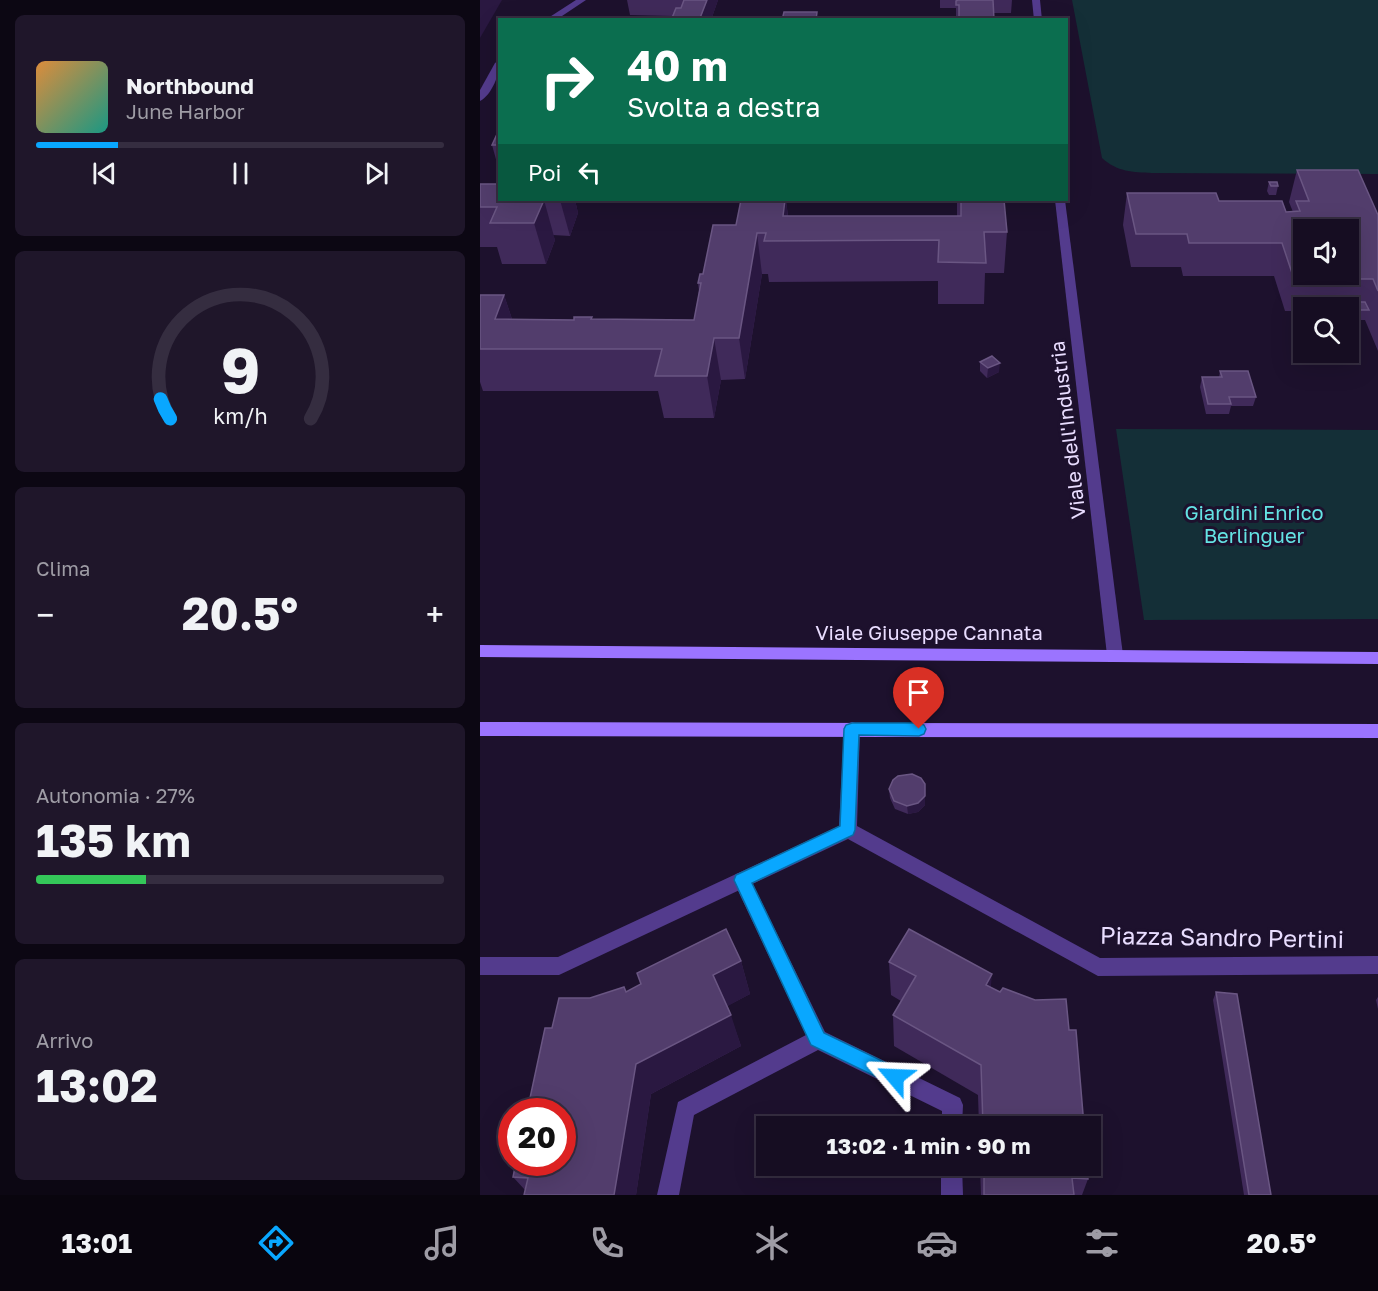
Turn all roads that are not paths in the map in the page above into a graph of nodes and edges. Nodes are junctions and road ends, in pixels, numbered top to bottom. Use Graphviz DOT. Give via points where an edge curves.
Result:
graph roads {
  1 [pos="582,0"];
  2 [pos="1036,0"];
  3 [pos="552,18"];
  4 [pos="1038,18"];
  5 [pos="498,66"];
  6 [pos="482,92"];
  7 [pos="1060,201"];
  8 [pos="480,651"];
  9 [pos="1115,655"];
  10 [pos="1378,658"];
  11 [pos="480,729"];
  12 [pos="852,729"];
  13 [pos="1378,731"];
  14 [pos="848,830"];
  15 [pos="742,880"];
  16 [pos="1378,965"];
  17 [pos="480,966"];
  18 [pos="818,1039"];
  19 [pos="952,1116"];
  20 [pos="952,1176"];
  21 [pos="668,1195"];
  22 [pos="952,1195"];
  1 -- 3 [label="street"];
  2 -- 4 [label="street"];
  5 -- 6 [label="street"];
  7 -- 9 [label="street, Viale dell'Industria"];
  8 -- 9 [label="street, Viale Giuseppe Cannata"];
  9 -- 10 [label="street, Viale Giuseppe Cannata"];
  11 -- 12 [label="street"];
  12 -- 13 [label="street"];
  12 -- 14 [label="street"];
  14 -- 15 [label="street"];
  14 -- 16 [label="street, Piazza Sandro Pertini" via="1098,967"];
  15 -- 17 [label="street" via="560,966"];
  15 -- 18 [label="street"];
  18 -- 19 [label="street" via="953,1105"];
  18 -- 21 [label="street" via="685,1109"];
  20 -- 22 [label="street"];
}
